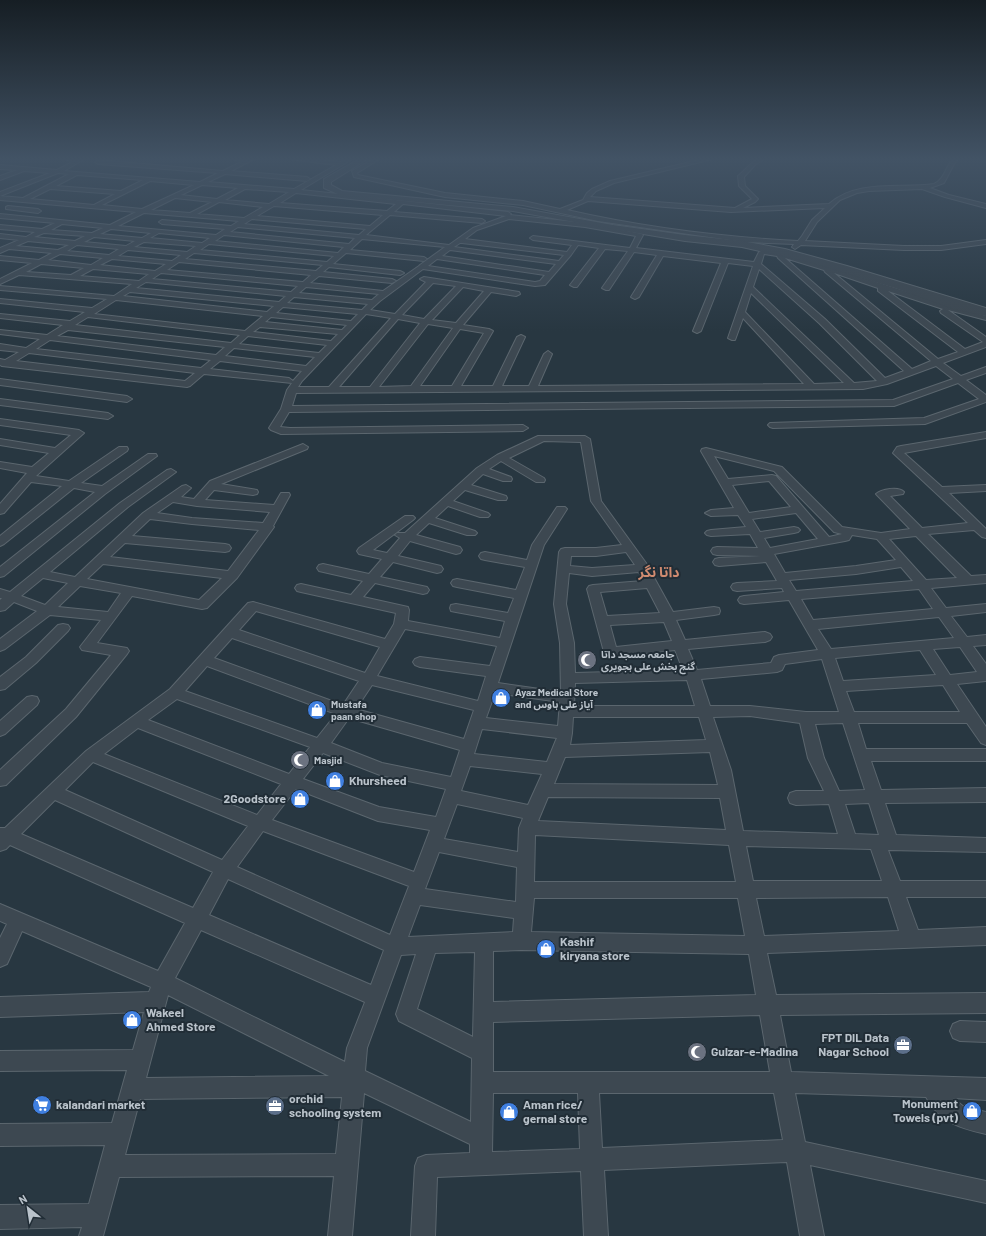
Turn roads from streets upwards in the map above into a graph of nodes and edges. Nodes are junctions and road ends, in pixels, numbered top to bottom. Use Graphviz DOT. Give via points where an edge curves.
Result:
graph roads {
  1 [pos="0,216"];
  2 [pos="134,216"];
  3 [pos="189,216"];
  4 [pos="200,216"];
  5 [pos="252,216"];
  6 [pos="387,216"];
  7 [pos="418,216"];
  8 [pos="536,216"];
  9 [pos="552,216"];
  10 [pos="580,216"];
  11 [pos="820,216"];
  12 [pos="73,217"];
  13 [pos="113,218"];
  14 [pos="127,219"];
  15 [pos="247,219"];
  16 [pos="143,220"];
  17 [pos="578,220"];
  18 [pos="151,221"];
  19 [pos="62,222"];
  20 [pos="485,222"];
  21 [pos="175,223"];
  22 [pos="378,223"];
  23 [pos="502,225"];
  24 [pos="0,227"];
  25 [pos="112,227"];
  26 [pos="233,227"];
  27 [pos="43,230"];
  28 [pos="540,230"];
  29 [pos="160,231"];
  30 [pos="93,235"];
  31 [pos="220,235"];
  32 [pos="0,236"];
  33 [pos="360,238"];
  34 [pos="533,238"];
  35 [pos="616,238"];
  36 [pos="26,239"];
  37 [pos="143,239"];
  38 [pos="458,240"];
  39 [pos="638,241"];
  40 [pos="986,242"];
  41 [pos="205,243"];
  42 [pos="576,243"];
  43 [pos="77,244"];
  44 [pos="742,244"];
  45 [pos="798,244"];
  46 [pos="447,246"];
  47 [pos="4,247"];
  48 [pos="603,247"];
  49 [pos="524,248"];
  50 [pos="126,249"];
  51 [pos="414,250"];
  52 [pos="421,250"];
  53 [pos="632,250"];
  54 [pos="0,251"];
  55 [pos="59,252"];
  56 [pos="345,252"];
  57 [pos="190,253"];
  58 [pos="661,253"];
  59 [pos="789,253"];
  60 [pos="569,254"];
  61 [pos="436,255"];
  62 [pos="777,255"];
  63 [pos="110,257"];
  64 [pos="0,258"];
  65 [pos="424,259"];
  66 [pos="724,261"];
  67 [pos="40,262"];
  68 [pos="176,262"];
  69 [pos="561,262"];
  70 [pos="328,265"];
  71 [pos="758,265"];
  72 [pos="92,267"];
  73 [pos="421,267"];
  74 [pos="823,267"];
  75 [pos="0,272"];
  76 [pos="159,272"];
  77 [pos="16,273"];
  78 [pos="318,274"];
  79 [pos="404,274"];
  80 [pos="551,274"];
  81 [pos="71,278"];
  82 [pos="432,280"];
  83 [pos="392,281"];
  84 [pos="0,282"];
  85 [pos="143,282"];
  86 [pos="873,283"];
  87 [pos="304,285"];
  88 [pos="461,285"];
  89 [pos="574,285"];
  90 [pos="0,288"];
  91 [pos="221,288"];
  92 [pos="606,288"];
  93 [pos="750,288"];
  94 [pos="490,289"];
  95 [pos="129,290"];
  96 [pos="380,292"];
  97 [pos="516,294"];
  98 [pos="293,295"];
  99 [pos="635,297"];
  100 [pos="116,298"];
  101 [pos="208,298"];
  102 [pos="0,301"];
  103 [pos="370,302"];
  104 [pos="281,305"];
  105 [pos="936,305"];
  106 [pos="196,307"];
  107 [pos="93,311"];
  108 [pos="363,312"];
  109 [pos="741,312"];
  110 [pos="986,312"];
  111 [pos="269,315"];
  112 [pos="0,316"];
  113 [pos="167,316"];
  114 [pos="397,316"];
  115 [pos="986,318"];
  116 [pos="426,321"];
  117 [pos="349,323"];
  118 [pos="242,324"];
  119 [pos="173,325"];
  120 [pos="257,325"];
  121 [pos="69,326"];
  122 [pos="458,326"];
  123 [pos="697,331"];
  124 [pos="0,332"];
  125 [pos="339,332"];
  126 [pos="247,334"];
  127 [pos="157,337"];
  128 [pos="521,337"];
  129 [pos="48,338"];
  130 [pos="732,338"];
  131 [pos="986,342"];
  132 [pos="328,343"];
  133 [pos="232,346"];
  134 [pos="0,347"];
  135 [pos="142,349"];
  136 [pos="27,351"];
  137 [pos="964,352"];
  138 [pos="548,354"];
  139 [pos="316,355"];
  140 [pos="218,358"];
  141 [pos="125,362"];
  142 [pos="936,362"];
  143 [pos="2,364"];
  144 [pos="303,368"];
  145 [pos="986,370"];
  146 [pos="202,371"];
  147 [pos="910,372"];
  148 [pos="108,375"];
  149 [pos="959,380"];
  150 [pos="0,382"];
  151 [pos="884,382"];
  152 [pos="291,386"];
  153 [pos="790,386"];
  154 [pos="811,386"];
  155 [pos="852,386"];
  156 [pos="566,388"];
  157 [pos="456,389"];
  158 [pos="496,389"];
  159 [pos="532,389"];
  160 [pos="331,390"];
  161 [pos="372,390"];
  162 [pos="413,390"];
  163 [pos="127,399"];
  164 [pos="986,399"];
  165 [pos="0,402"];
  166 [pos="572,406"];
  167 [pos="286,410"];
  168 [pos="804,414"];
  169 [pos="108,416"];
  170 [pos="0,422"];
  171 [pos="773,425"];
  172 [pos="523,428"];
  173 [pos="986,435"];
  174 [pos="0,442"];
  175 [pos="303,447"];
  176 [pos="123,449"];
  177 [pos="57,451"];
  178 [pos="152,456"];
  179 [pos="501,457"];
  180 [pos="0,465"];
  181 [pos="747,466"];
  182 [pos="481,470"];
  183 [pos="171,472"];
  184 [pos="32,474"];
  185 [pos="507,479"];
  186 [pos="540,480"];
  187 [pos="758,480"];
  188 [pos="725,483"];
  189 [pos="71,484"];
  190 [pos="211,486"];
  191 [pos="463,486"];
  192 [pos="186,488"];
  193 [pos="986,488"];
  194 [pos="105,490"];
  195 [pos="940,490"];
  196 [pos="253,492"];
  197 [pos="899,492"];
  198 [pos="285,495"];
  199 [pos="171,498"];
  200 [pos="502,498"];
  201 [pos="446,502"];
  202 [pos="197,503"];
  203 [pos="277,509"];
  204 [pos="561,509"];
  205 [pos="798,510"];
  206 [pos="0,511"];
  207 [pos="711,513"];
  208 [pos="744,514"];
  209 [pos="147,515"];
  210 [pos="484,515"];
  211 [pos="409,518"];
  212 [pos="427,519"];
  213 [pos="976,526"];
  214 [pos="268,527"];
  215 [pos="794,530"];
  216 [pos="389,532"];
  217 [pos="849,532"];
  218 [pos="918,532"];
  219 [pos="471,533"];
  220 [pos="712,533"];
  221 [pos="755,533"];
  222 [pos="986,535"];
  223 [pos="881,536"];
  224 [pos="408,537"];
  225 [pos="122,539"];
  226 [pos="826,541"];
  227 [pos="0,542"];
  228 [pos="225,548"];
  229 [pos="630,548"];
  230 [pos="456,550"];
  231 [pos="768,555"];
  232 [pos="485,556"];
  233 [pos="718,556"];
  234 [pos="389,557"];
  235 [pos="100,560"];
  236 [pos="904,563"];
  237 [pos="531,564"];
  238 [pos="323,568"];
  239 [pos="643,568"];
  240 [pos="437,569"];
  241 [pos="563,569"];
  242 [pos="0,573"];
  243 [pos="40,574"];
  244 [pos="233,575"];
  245 [pos="372,578"];
  246 [pos="986,579"];
  247 [pos="967,580"];
  248 [pos="78,581"];
  249 [pos="457,583"];
  250 [pos="652,584"];
  251 [pos="923,585"];
  252 [pos="786,586"];
  253 [pos="737,587"];
  254 [pos="301,588"];
  255 [pos="423,590"];
  256 [pos="129,591"];
  257 [pos="6,595"];
  258 [pos="520,595"];
  259 [pos="354,600"];
  260 [pos="744,600"];
  261 [pos="0,607"];
  262 [pos="456,608"];
  263 [pos="986,608"];
  264 [pos="47,610"];
  265 [pos="714,611"];
  266 [pos="942,612"];
  267 [pos="112,617"];
  268 [pos="669,617"];
  269 [pos="513,618"];
  270 [pos="602,621"];
  271 [pos="401,624"];
  272 [pos="810,625"];
  273 [pos="63,628"];
  274 [pos="230,632"];
  275 [pos="765,637"];
  276 [pos="986,640"];
  277 [pos="963,642"];
  278 [pos="504,643"];
  279 [pos="388,645"];
  280 [pos="680,645"];
  281 [pos="0,646"];
  282 [pos="924,646"];
  283 [pos="827,654"];
  284 [pos="205,660"];
  285 [pos="420,662"];
  286 [pos="693,675"];
  287 [pos="986,675"];
  288 [pos="568,678"];
  289 [pos="368,679"];
  290 [pos="492,679"];
  291 [pos="947,680"];
  292 [pos="0,685"];
  293 [pos="838,686"];
  294 [pos="175,693"];
  295 [pos="32,702"];
  296 [pos="567,705"];
  297 [pos="704,711"];
  298 [pos="346,712"];
  299 [pos="480,715"];
  300 [pos="848,717"];
  301 [pos="971,717"];
  302 [pos="806,718"];
  303 [pos="137,722"];
  304 [pos="0,730"];
  305 [pos="565,733"];
  306 [pos="986,739"];
  307 [pos="320,745"];
  308 [pos="716,746"];
  309 [pos="560,751"];
  310 [pos="467,752"];
  311 [pos="91,755"];
  312 [pos="861,755"];
  313 [pos="986,755"];
  314 [pos="552,770"];
  315 [pos="0,780"];
  316 [pos="293,781"];
  317 [pos="454,790"];
  318 [pos="543,790"];
  319 [pos="53,792"];
  320 [pos="728,792"];
  321 [pos="986,795"];
  322 [pos="875,797"];
  323 [pos="796,798"];
  324 [pos="835,798"];
  325 [pos="530,821"];
  326 [pos="260,823"];
  327 [pos="441,824"];
  328 [pos="3,838"];
  329 [pos="736,838"];
  330 [pos="849,841"];
  331 [pos="884,842"];
  332 [pos="434,844"];
  333 [pos="986,845"];
  334 [pos="526,861"];
  335 [pos="224,870"];
  336 [pos="417,889"];
  337 [pos="746,889"];
  338 [pos="893,889"];
  339 [pos="986,889"];
  340 [pos="525,890"];
  341 [pos="524,911"];
  342 [pos="0,912"];
  343 [pos="18,920"];
  344 [pos="196,920"];
  345 [pos="986,936"];
  346 [pos="912,940"];
  347 [pos="521,941"];
  348 [pos="484,943"];
  349 [pos="428,945"];
  350 [pos="756,945"];
  351 [pos="395,946"];
  352 [pos="0,958"];
  353 [pos="162,982"];
  354 [pos="376,997"];
  355 [pos="156,1002"];
  356 [pos="986,1003"];
  357 [pos="767,1005"];
  358 [pos="0,1007"];
  359 [pos="483,1012"];
  360 [pos="960,1031"];
  361 [pos="986,1032"];
  362 [pos="483,1053"];
  363 [pos="140,1060"];
  364 [pos="0,1061"];
  365 [pos="354,1082"];
  366 [pos="482,1082"];
  367 [pos="782,1082"];
  368 [pos="588,1083"];
  369 [pos="932,1087"];
  370 [pos="132,1089"];
  371 [pos="986,1089"];
  372 [pos="986,1123"];
  373 [pos="119,1134"];
  374 [pos="0,1135"];
  375 [pos="481,1138"];
  376 [pos="795,1151"];
  377 [pos="592,1159"];
  378 [pos="481,1164"];
  379 [pos="346,1165"];
  380 [pos="110,1166"];
  381 [pos="986,1192"];
  382 [pos="0,1217"];
  383 [pos="94,1226"];
  384 [pos="340,1236"];
  385 [pos="423,1236"];
  386 [pos="596,1236"];
  387 [pos="812,1236"];
  1 -- 19 [label="street"];
  2 -- 14 [label="street"];
  3 -- 21 [label="street"];
  4 -- 15 [label="street"];
  5 -- 15 [label="street"];
  6 -- 22 [label="street"];
  7 -- 20 [label="street"];
  8 -- 17 [label="street"];
  9 -- 17 [label="street"];
  10 -- 45 [label="street" via="708,236"];
  11 -- 45 [label="street"];
  12 -- 19 [label="street"];
  13 -- 14 [label="street"];
  14 -- 16 [label="street"];
  14 -- 25 [label="street"];
  15 -- 22 [label="street"];
  15 -- 26 [label="street"];
  17 -- 44 [label="street" via="685,238"];
  18 -- 21 [label="street"];
  19 -- 25 [label="street"];
  19 -- 27 [label="street"];
  20 -- 23 [label="street"];
  20 -- 38 [label="street"];
  20 -- 39 [label="street" via="508,217 585,225 640,235"];
  21 -- 26 [label="street"];
  21 -- 29 [label="street"];
  22 -- 33 [label="street"];
  24 -- 27 [label="street"];
  25 -- 29 [label="street"];
  25 -- 30 [label="street"];
  26 -- 31 [label="street"];
  26 -- 33 [label="street"];
  27 -- 30 [label="street"];
  27 -- 36 [label="street"];
  28 -- 34 [label="street"];
  29 -- 31 [label="street"];
  29 -- 37 [label="street"];
  30 -- 37 [label="street"];
  30 -- 43 [label="street"];
  31 -- 41 [label="street"];
  31 -- 56 [label="street"];
  32 -- 36 [label="street"];
  33 -- 46 [label="street"];
  33 -- 56 [label="street"];
  34 -- 42 [label="street"];
  34 -- 49 [label="street"];
  35 -- 39 [label="street"];
  36 -- 43 [label="street"];
  36 -- 47 [label="street"];
  37 -- 41 [label="street"];
  37 -- 50 [label="street"];
  38 -- 46 [label="street"];
  38 -- 49 [label="street"];
  39 -- 53 [label="street"];
  40 -- 45 [label="street" via="941,248"];
  41 -- 56 [label="street"];
  41 -- 57 [label="street"];
  42 -- 48 [label="street"];
  42 -- 60 [label="street"];
  43 -- 50 [label="street"];
  43 -- 55 [label="street"];
  44 -- 59 [label="street"];
  44 -- 110 [label="street" via="811,260 950,304"];
  45 -- 59 [label="street"];
  46 -- 61 [label="street"];
  46 -- 69 [label="street"];
  47 -- 54 [label="street"];
  47 -- 55 [label="street"];
  48 -- 53 [label="street"];
  48 -- 89 [label="street"];
  49 -- 60 [label="street"];
  50 -- 57 [label="street"];
  50 -- 63 [label="street"];
  51 -- 56 [label="street"];
  52 -- 61 [label="street"];
  53 -- 58 [label="street"];
  53 -- 92 [label="street"];
  55 -- 63 [label="street"];
  55 -- 67 [label="street"];
  56 -- 65 [label="street"];
  56 -- 70 [label="street"];
  57 -- 68 [label="street"];
  57 -- 70 [label="street"];
  58 -- 66 [label="street"];
  58 -- 99 [label="street"];
  59 -- 110 [label="street"];
  60 -- 69 [label="street"];
  61 -- 73 [label="street"];
  61 -- 80 [label="street"];
  62 -- 71 [label="street" via="761,253"];
  62 -- 74 [label="street"];
  62 -- 147 [label="street"];
  63 -- 68 [label="street"];
  63 -- 72 [label="street"];
  64 -- 67 [label="street"];
  66 -- 71 [label="street"];
  66 -- 123 [label="street"];
  67 -- 72 [label="street"];
  67 -- 77 [label="street"];
  68 -- 76 [label="street"];
  68 -- 78 [label="street"];
  69 -- 80 [label="street"];
  70 -- 78 [label="street"];
  70 -- 79 [label="street"];
  71 -- 93 [label="street"];
  71 -- 151 [label="street" via="822,321"];
  72 -- 76 [label="street"];
  72 -- 81 [label="street"];
  73 -- 79 [label="street"];
  73 -- 80 [label="street" via="535,284 542,283"];
  74 -- 86 [label="street"];
  74 -- 142 [label="street"];
  75 -- 77 [label="street"];
  76 -- 85 [label="street"];
  76 -- 87 [label="street"];
  77 -- 81 [label="street"];
  77 -- 84 [label="street"];
  78 -- 83 [label="street"];
  78 -- 87 [label="street"];
  79 -- 82 [label="street"];
  79 -- 108 [label="street"];
  81 -- 85 [label="street"];
  82 -- 88 [label="street"];
  82 -- 114 [label="street"];
  85 -- 91 [label="street"];
  85 -- 95 [label="street"];
  86 -- 105 [label="street"];
  86 -- 137 [label="street"];
  87 -- 96 [label="street"];
  87 -- 98 [label="street"];
  88 -- 94 [label="street"];
  88 -- 116 [label="street"];
  90 -- 100 [label="street"];
  91 -- 98 [label="street"];
  91 -- 101 [label="street"];
  93 -- 109 [label="street"];
  93 -- 155 [label="street"];
  94 -- 97 [label="street"];
  94 -- 122 [label="street"];
  95 -- 100 [label="street"];
  95 -- 101 [label="street"];
  98 -- 103 [label="street"];
  98 -- 104 [label="street"];
  100 -- 106 [label="street"];
  100 -- 107 [label="street"];
  101 -- 104 [label="street"];
  101 -- 106 [label="street"];
  102 -- 107 [label="street"];
  104 -- 108 [label="street"];
  104 -- 111 [label="street"];
  105 -- 115 [label="street"];
  105 -- 131 [label="street"];
  106 -- 111 [label="street"];
  106 -- 119 [label="street"];
  107 -- 113 [label="street"];
  107 -- 119 [label="street"];
  107 -- 121 [label="street"];
  108 -- 114 [label="street"];
  108 -- 152 [label="street"];
  109 -- 130 [label="street"];
  109 -- 154 [label="street"];
  111 -- 117 [label="street"];
  111 -- 120 [label="street"];
  112 -- 121 [label="street"];
  114 -- 116 [label="street"];
  114 -- 160 [label="street"];
  116 -- 122 [label="street"];
  116 -- 161 [label="street"];
  118 -- 120 [label="street"];
  119 -- 126 [label="street"];
  119 -- 127 [label="street"];
  120 -- 125 [label="street"];
  120 -- 126 [label="street"];
  121 -- 127 [label="street"];
  121 -- 129 [label="street"];
  122 -- 157 [label="street" via="489,331"];
  122 -- 162 [label="street"];
  124 -- 129 [label="street"];
  126 -- 132 [label="street"];
  126 -- 133 [label="street"];
  127 -- 133 [label="street"];
  127 -- 135 [label="street"];
  128 -- 158 [label="street"];
  129 -- 135 [label="street"];
  129 -- 136 [label="street"];
  131 -- 137 [label="street"];
  133 -- 139 [label="street"];
  133 -- 140 [label="street"];
  134 -- 136 [label="street"];
  135 -- 140 [label="street"];
  135 -- 141 [label="street"];
  136 -- 141 [label="street"];
  136 -- 143 [label="street"];
  137 -- 142 [label="street"];
  138 -- 159 [label="street"];
  140 -- 144 [label="street"];
  140 -- 146 [label="street"];
  141 -- 146 [label="street"];
  141 -- 148 [label="street"];
  142 -- 147 [label="street"];
  142 -- 149 [label="street"];
  143 -- 148 [label="street"];
  145 -- 149 [label="street"];
  146 -- 148 [label="street" via="187,384"];
  146 -- 152 [label="street"];
  147 -- 151 [label="street"];
  149 -- 164 [label="street"];
  149 -- 168 [label="street" via="894,403"];
  150 -- 163 [label="street"];
  151 -- 155 [label="street" via="871,386"];
  152 -- 160 [label="street"];
  152 -- 167 [label="street"];
  153 -- 154 [label="street"];
  153 -- 156 [label="street"];
  153 -- 168 [label="street"];
  154 -- 155 [label="street"];
  156 -- 159 [label="street"];
  156 -- 166 [label="street"];
  157 -- 158 [label="street"];
  157 -- 162 [label="street"];
  158 -- 159 [label="street"];
  160 -- 161 [label="street"];
  161 -- 162 [label="street"];
  164 -- 168 [label="street" via="925,421"];
  165 -- 169 [label="street"];
  166 -- 167 [label="street"];
  166 -- 168 [label="street"];
  167 -- 172 [label="street" via="274,428"];
  168 -- 171 [label="street"];
  170 -- 177 [label="street" via="79,433"];
  173 -- 195 [label="street" via="898,451"];
  174 -- 177 [label="street"];
  175 -- 190 [label="street"];
  176 -- 189 [label="street"];
  177 -- 184 [label="street"];
  178 -- 194 [label="street"];
  179 -- 182 [label="street"];
  179 -- 186 [label="street"];
  179 -- 229 [label="street" via="542,438 585,439 596,501"];
  180 -- 184 [label="street"];
  181 -- 187 [label="street"];
  182 -- 185 [label="street"];
  182 -- 191 [label="street"];
  183 -- 243 [label="street" via="124,505"];
  184 -- 189 [label="street"];
  184 -- 206 [label="street"];
  187 -- 188 [label="street"];
  187 -- 205 [label="street" via="772,478"];
  188 -- 208 [label="street"];
  188 -- 217 [label="street" via="706,451 778,469 838,530"];
  189 -- 194 [label="street"];
  189 -- 227 [label="street"];
  190 -- 196 [label="street"];
  190 -- 202 [label="street"];
  191 -- 200 [label="street"];
  191 -- 201 [label="street"];
  192 -- 199 [label="street"];
  193 -- 195 [label="street"];
  194 -- 242 [label="street"];
  195 -- 213 [label="street"];
  197 -- 218 [label="street" via="881,494"];
  198 -- 203 [label="street"];
  199 -- 202 [label="street"];
  199 -- 209 [label="street"];
  201 -- 210 [label="street"];
  201 -- 212 [label="street"];
  202 -- 203 [label="street"];
  203 -- 214 [label="street"];
  204 -- 237 [label="street" via="538,545"];
  205 -- 208 [label="street"];
  205 -- 226 [label="street"];
  207 -- 208 [label="street"];
  208 -- 221 [label="street"];
  209 -- 214 [label="street"];
  209 -- 225 [label="street"];
  211 -- 216 [label="street"];
  212 -- 219 [label="street"];
  212 -- 224 [label="street"];
  213 -- 218 [label="street"];
  213 -- 222 [label="street"];
  214 -- 244 [label="street"];
  215 -- 221 [label="street"];
  216 -- 224 [label="street"];
  216 -- 234 [label="street" via="362,551"];
  217 -- 223 [label="street"];
  217 -- 226 [label="street" via="845,538"];
  218 -- 223 [label="street"];
  218 -- 247 [label="street"];
  220 -- 221 [label="street"];
  221 -- 231 [label="street"];
  223 -- 236 [label="street"];
  224 -- 230 [label="street"];
  224 -- 234 [label="street"];
  225 -- 228 [label="street"];
  225 -- 235 [label="street"];
  226 -- 231 [label="street"];
  229 -- 239 [label="street"];
  229 -- 241 [label="street" via="565,552"];
  231 -- 233 [label="street"];
  231 -- 252 [label="street"];
  232 -- 237 [label="street"];
  234 -- 240 [label="street"];
  234 -- 245 [label="street"];
  235 -- 244 [label="street"];
  235 -- 248 [label="street"];
  236 -- 251 [label="street"];
  236 -- 252 [label="street" via="856,570"];
  237 -- 258 [label="street"];
  238 -- 245 [label="street"];
  239 -- 241 [label="street" via="592,572"];
  239 -- 250 [label="street"];
  241 -- 288 [label="street" via="560,604 567,643"];
  243 -- 248 [label="street"];
  243 -- 257 [label="street"];
  244 -- 256 [label="street" via="202,605"];
  245 -- 255 [label="street"];
  245 -- 259 [label="street"];
  246 -- 247 [label="street"];
  247 -- 251 [label="street"];
  248 -- 256 [label="street"];
  248 -- 264 [label="street"];
  249 -- 258 [label="street"];
  250 -- 268 [label="street"];
  250 -- 270 [label="street" via="593,589"];
  251 -- 252 [label="street"];
  251 -- 266 [label="street"];
  252 -- 253 [label="street"];
  252 -- 260 [label="street"];
  252 -- 272 [label="street"];
  254 -- 259 [label="street"];
  256 -- 267 [label="street"];
  257 -- 261 [label="street"];
  257 -- 264 [label="street"];
  258 -- 269 [label="street"];
  259 -- 271 [label="street" via="403,610"];
  262 -- 269 [label="street"];
  263 -- 266 [label="street"];
  264 -- 267 [label="street"];
  264 -- 281 [label="street"];
  265 -- 268 [label="street"];
  266 -- 272 [label="street"];
  266 -- 277 [label="street"];
  267 -- 315 [label="street" via="87,647 122,651 71,713"];
  268 -- 270 [label="street"];
  268 -- 280 [label="street"];
  269 -- 278 [label="street"];
  270 -- 280 [label="street" via="611,652"];
  271 -- 278 [label="street"];
  271 -- 279 [label="street"];
  272 -- 283 [label="street"];
  273 -- 292 [label="street" via="31,660"];
  274 -- 279 [label="street" via="253,606"];
  274 -- 284 [label="street"];
  274 -- 289 [label="street"];
  275 -- 280 [label="street"];
  276 -- 277 [label="street"];
  277 -- 282 [label="street"];
  277 -- 287 [label="street"];
  278 -- 290 [label="street"];
  279 -- 289 [label="street"];
  280 -- 286 [label="street"];
  282 -- 283 [label="street"];
  282 -- 291 [label="street"];
  283 -- 286 [label="street" via="779,660 777,667"];
  283 -- 293 [label="street"];
  284 -- 294 [label="street"];
  284 -- 298 [label="street"];
  285 -- 290 [label="street"];
  286 -- 288 [label="street"];
  286 -- 297 [label="street"];
  287 -- 291 [label="street"];
  288 -- 296 [label="street"];
  289 -- 298 [label="street"];
  289 -- 299 [label="street"];
  290 -- 296 [label="street"];
  290 -- 299 [label="street"];
  291 -- 293 [label="street"];
  291 -- 301 [label="street"];
  293 -- 300 [label="street"];
  294 -- 303 [label="street"];
  294 -- 307 [label="street"];
  295 -- 304 [label="street"];
  296 -- 297 [label="street"];
  296 -- 305 [label="street"];
  297 -- 302 [label="street" via="750,711"];
  297 -- 308 [label="street"];
  298 -- 307 [label="street"];
  298 -- 310 [label="street"];
  299 -- 305 [label="street"];
  299 -- 310 [label="street"];
  300 -- 301 [label="street"];
  300 -- 302 [label="street"];
  300 -- 312 [label="street"];
  301 -- 306 [label="street"];
  302 -- 324 [label="street" via="816,758"];
  303 -- 311 [label="street"];
  303 -- 316 [label="street"];
  305 -- 309 [label="street"];
  307 -- 316 [label="street"];
  307 -- 317 [label="street" via="380,769"];
  308 -- 309 [label="street"];
  308 -- 320 [label="street"];
  309 -- 314 [label="street"];
  310 -- 314 [label="street"];
  310 -- 317 [label="street"];
  311 -- 319 [label="street"];
  311 -- 326 [label="street"];
  312 -- 313 [label="street"];
  312 -- 322 [label="street"];
  314 -- 318 [label="street"];
  316 -- 326 [label="street"];
  316 -- 327 [label="street" via="378,814"];
  317 -- 325 [label="street"];
  317 -- 327 [label="street"];
  318 -- 320 [label="street"];
  318 -- 325 [label="street"];
  319 -- 328 [label="street"];
  319 -- 335 [label="street"];
  320 -- 329 [label="street"];
  321 -- 322 [label="street"];
  322 -- 324 [label="street"];
  322 -- 331 [label="street"];
  323 -- 324 [label="street"];
  324 -- 330 [label="street"];
  325 -- 329 [label="street"];
  325 -- 334 [label="street"];
  326 -- 335 [label="street"];
  326 -- 336 [label="street"];
  327 -- 332 [label="street"];
  328 -- 344 [label="street"];
  329 -- 330 [label="street"];
  329 -- 337 [label="street"];
  330 -- 331 [label="street"];
  331 -- 333 [label="street"];
  331 -- 338 [label="street"];
  332 -- 334 [label="street"];
  332 -- 336 [label="street"];
  334 -- 340 [label="street"];
  335 -- 344 [label="street"];
  335 -- 351 [label="street"];
  336 -- 341 [label="street"];
  336 -- 351 [label="street"];
  337 -- 338 [label="street"];
  337 -- 340 [label="street"];
  337 -- 350 [label="street"];
  338 -- 339 [label="street"];
  338 -- 346 [label="street"];
  340 -- 341 [label="street"];
  341 -- 347 [label="street"];
  342 -- 343 [label="street"];
  343 -- 352 [label="street"];
  343 -- 353 [label="street"];
  344 -- 353 [label="street"];
  344 -- 354 [label="street"];
  345 -- 346 [label="street"];
  346 -- 350 [label="street"];
  347 -- 348 [label="street"];
  347 -- 350 [label="street"];
  348 -- 349 [label="street"];
  348 -- 359 [label="street"];
  349 -- 351 [label="street"];
  349 -- 362 [label="street" via="406,1014"];
  350 -- 357 [label="street"];
  351 -- 354 [label="street"];
  353 -- 355 [label="street"];
  353 -- 365 [label="street"];
  354 -- 365 [label="street" via="357,1048"];
  355 -- 358 [label="street"];
  355 -- 363 [label="street"];
  356 -- 357 [label="street"];
  357 -- 359 [label="street"];
  357 -- 367 [label="street"];
  359 -- 362 [label="street"];
  360 -- 361 [label="street"];
  362 -- 366 [label="street"];
  363 -- 364 [label="street"];
  363 -- 370 [label="street"];
  365 -- 370 [label="street"];
  365 -- 375 [label="street"];
  365 -- 379 [label="street"];
  366 -- 368 [label="street"];
  366 -- 375 [label="street"];
  367 -- 368 [label="street"];
  367 -- 369 [label="street"];
  367 -- 376 [label="street"];
  368 -- 377 [label="street"];
  369 -- 371 [label="street"];
  369 -- 372 [label="street" via="945,1107 963,1118"];
  370 -- 373 [label="street"];
  373 -- 374 [label="street"];
  373 -- 380 [label="street"];
  375 -- 378 [label="street"];
  376 -- 377 [label="street"];
  376 -- 381 [label="street"];
  376 -- 387 [label="street"];
  377 -- 378 [label="street"];
  377 -- 386 [label="street"];
  378 -- 385 [label="street" via="426,1166"];
  379 -- 380 [label="street"];
  379 -- 384 [label="street"];
  380 -- 383 [label="street"];
  382 -- 383 [label="street"];
}
